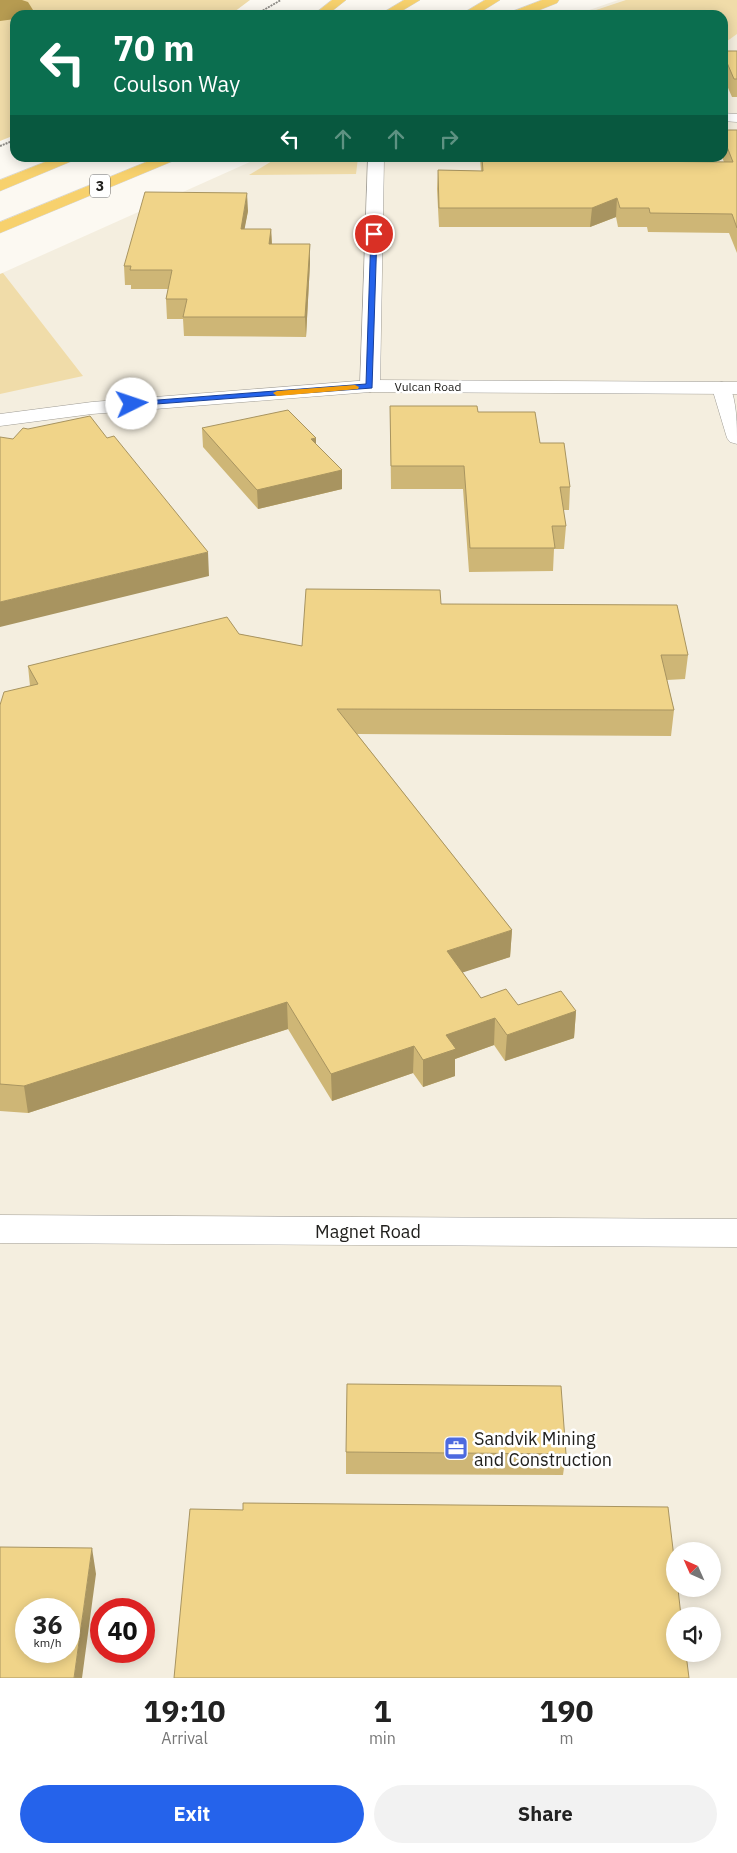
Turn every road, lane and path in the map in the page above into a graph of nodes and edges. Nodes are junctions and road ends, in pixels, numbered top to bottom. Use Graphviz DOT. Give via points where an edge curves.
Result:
graph roads {
  1 [pos="281,0"];
  2 [pos="340,0"];
  3 [pos="414,0"];
  4 [pos="494,0"];
  5 [pos="553,0"];
  6 [pos="264,10"];
  7 [pos="327,10"];
  8 [pos="395,10"];
  9 [pos="475,10"];
  10 [pos="528,10"];
  11 [pos="36,162"];
  12 [pos="57,162"];
  13 [pos="158,162"];
  14 [pos="376,162"];
  15 [pos="0,178"];
  16 [pos="0,186"];
  17 [pos="0,228"];
  18 [pos="370,386"];
  19 [pos="729,388"];
  20 [pos="0,420"];
  21 [pos="737,438"];
  22 [pos="0,1228"];
  23 [pos="737,1233"];
  1 -- 6 [label="path"];
  2 -- 7 [label="highway"];
  3 -- 8 [label="highway"];
  4 -- 9 [label="highway"];
  5 -- 10 [label="highway"];
  11 -- 15 [label="highway"];
  12 -- 16 [label="highway"];
  13 -- 17 [label="highway, 3"];
  14 -- 18 [label="street"];
  18 -- 19 [label="street, Vulcan Road"];
  18 -- 20 [label="street, Vulcan Road" via="92,408"];
  19 -- 21 [label="street"];
  22 -- 23 [label="street, Magnet Road"];
}
